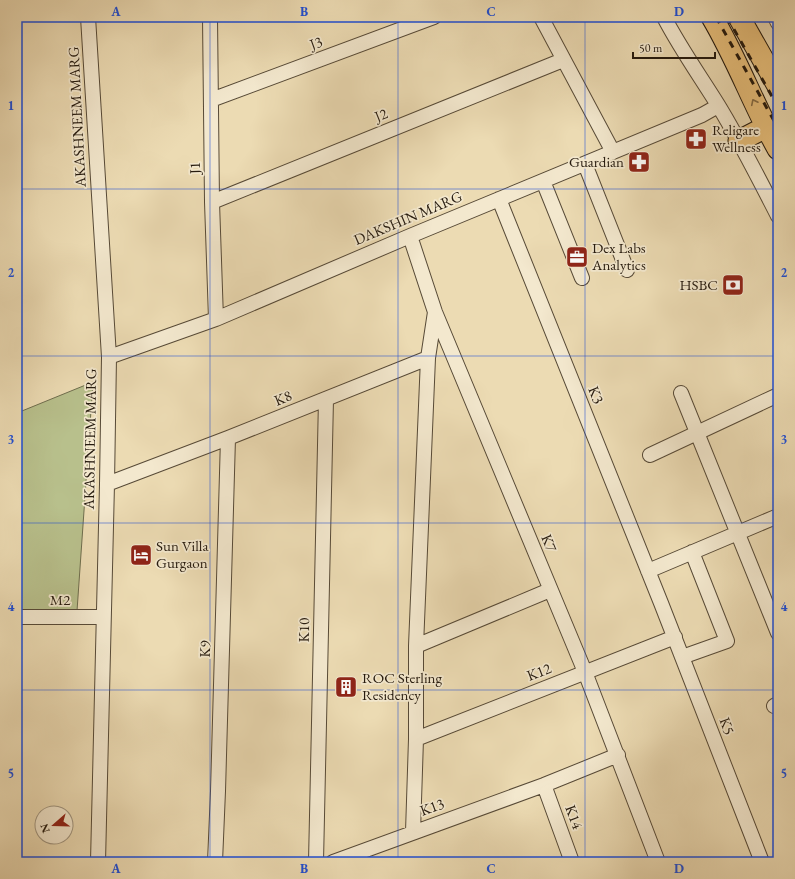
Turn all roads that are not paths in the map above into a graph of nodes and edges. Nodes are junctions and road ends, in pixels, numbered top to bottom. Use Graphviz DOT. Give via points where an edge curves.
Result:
graph roads {
  1 [pos="88,17"];
  2 [pos="210,17"];
  3 [pos="434,17"];
  4 [pos="540,17"];
  5 [pos="664,17"];
  6 [pos="712,17"];
  7 [pos="739,17"];
  8 [pos="775,17"];
  9 [pos="778,23"];
  10 [pos="563,60"];
  11 [pos="775,74"];
  12 [pos="211,100"];
  13 [pos="718,106"];
  14 [pos="766,127"];
  15 [pos="739,141"];
  16 [pos="778,149"];
  17 [pos="613,152"];
  18 [pos="585,164"];
  19 [pos="543,181"];
  20 [pos="499,199"];
  21 [pos="212,202"];
  22 [pos="778,216"];
  23 [pos="410,236"];
  24 [pos="627,270"];
  25 [pos="582,278"];
  26 [pos="435,312"];
  27 [pos="216,319"];
  28 [pos="109,357"];
  29 [pos="428,358"];
  30 [pos="681,393"];
  31 [pos="778,395"];
  32 [pos="326,399"];
  33 [pos="697,433"];
  34 [pos="228,438"];
  35 [pos="650,454"];
  36 [pos="107,484"];
  37 [pos="778,516"];
  38 [pos="738,533"];
  39 [pos="692,552"];
  40 [pos="648,571"];
  41 [pos="550,590"];
  42 [pos="661,603"];
  43 [pos="17,617"];
  44 [pos="104,617"];
  45 [pos="778,633"];
  46 [pos="675,638"];
  47 [pos="416,646"];
  48 [pos="682,657"];
  49 [pos="585,672"];
  50 [pos="416,739"];
  51 [pos="618,755"];
  52 [pos="544,784"];
  53 [pos="413,832"];
  54 [pos="98,862"];
  55 [pos="215,862"];
  56 [pos="316,862"];
  57 [pos="333,862"];
  58 [pos="572,862"];
  59 [pos="658,862"];
  60 [pos="762,862"];
  1 -- 28 [label="street, AKASHNEEM MARG"];
  2 -- 12 [label="street, J1"];
  3 -- 12 [label="street, J3"];
  4 -- 10 [label="street"];
  5 -- 13 [label="street"];
  14 -- 6 [label="highway, one-way"];
  7 -- 11 [label="highway"];
  8 -- 9 [label="street"];
  10 -- 17 [label="street"];
  10 -- 21 [label="street, J2"];
  12 -- 21 [label="street, J1"];
  13 -- 15 [label="street"];
  13 -- 17 [label="street, DAKSHIN MARG"];
  14 -- 15 [label="highway"];
  14 -- 16 [label="highway"];
  15 -- 22 [label="street"];
  17 -- 18 [label="street, DAKSHIN MARG"];
  18 -- 19 [label="street, DAKSHIN MARG"];
  18 -- 24 [label="street"];
  19 -- 20 [label="street, DAKSHIN MARG"];
  19 -- 25 [label="street"];
  20 -- 23 [label="street, DAKSHIN MARG"];
  20 -- 40 [label="street, K3"];
  21 -- 27 [label="street, J1"];
  23 -- 26 [label="street, K7"];
  23 -- 27 [label="street, DAKSHIN MARG"];
  26 -- 29 [label="street"];
  26 -- 41 [label="street, K7"];
  27 -- 28 [label="street, DAKSHIN MARG"];
  28 -- 36 [label="street, AKASHNEEM MARG"];
  29 -- 32 [label="street, K8"];
  29 -- 47 [label="street"];
  30 -- 33 [label="street"];
  31 -- 33 [label="street"];
  32 -- 34 [label="street, K8"];
  32 -- 56 [label="street, K10"];
  33 -- 35 [label="street"];
  33 -- 38 [label="street"];
  34 -- 36 [label="street, K8"];
  34 -- 55 [label="street, K9"];
  36 -- 44 [label="street, AKASHNEEM MARG"];
  37 -- 38 [label="street"];
  38 -- 39 [label="street"];
  38 -- 45 [label="street"];
  39 -- 40 [label="street"];
  39 -- 48 [label="street" via="727,641"];
  40 -- 42 [label="street, K3"];
  41 -- 47 [label="street"];
  41 -- 49 [label="street, K7"];
  42 -- 46 [label="street, K5"];
  43 -- 44 [label="street, M2"];
  44 -- 54 [label="street, AKASHNEEM MARG"];
  46 -- 48 [label="street, K5"];
  46 -- 49 [label="street, K12"];
  47 -- 50 [label="street"];
  48 -- 60 [label="street, K5"];
  49 -- 50 [label="street, K12"];
  49 -- 51 [label="street, K7"];
  50 -- 53 [label="street"];
  51 -- 52 [label="street, K13"];
  51 -- 59 [label="street, K7"];
  52 -- 53 [label="street, K13"];
  52 -- 58 [label="street, K14"];
  53 -- 57 [label="street, K13"];
}
